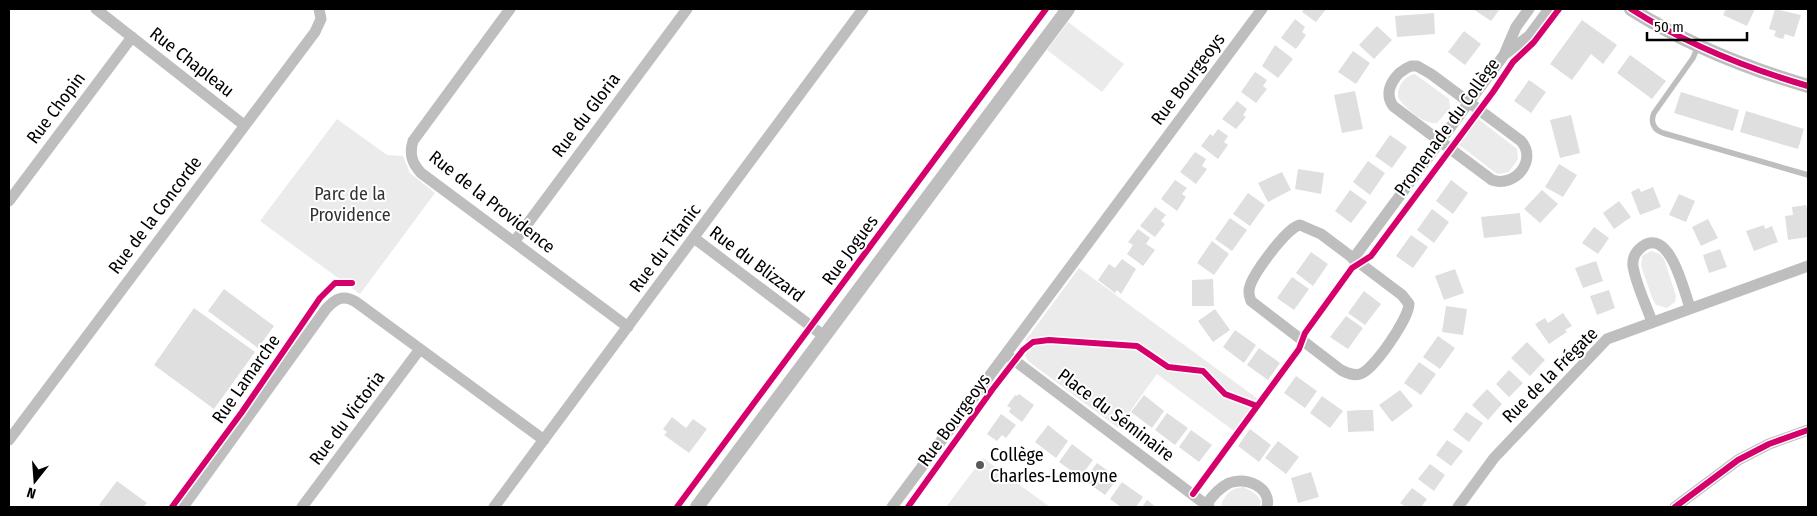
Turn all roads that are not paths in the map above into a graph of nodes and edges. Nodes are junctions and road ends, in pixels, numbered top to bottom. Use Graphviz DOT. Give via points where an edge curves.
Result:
graph roads {
  1 [pos="96,9"];
  2 [pos="319,9"];
  3 [pos="510,9"];
  4 [pos="687,9"];
  5 [pos="863,9"];
  6 [pos="1068,9"];
  7 [pos="1262,9"];
  8 [pos="1529,9"];
  9 [pos="1549,9"];
  10 [pos="1631,9"];
  11 [pos="132,37"];
  12 [pos="1698,46"];
  13 [pos="1504,55"];
  14 [pos="1808,84"];
  15 [pos="1469,102"];
  16 [pos="244,125"];
  17 [pos="1440,141"];
  18 [pos="1808,175"];
  19 [pos="9,201"];
  20 [pos="694,238"];
  21 [pos="514,242"];
  22 [pos="1353,258"];
  23 [pos="1808,266"];
  24 [pos="1690,308"];
  25 [pos="1652,322"];
  26 [pos="628,326"];
  27 [pos="824,336"];
  28 [pos="420,349"];
  29 [pos="1006,354"];
  30 [pos="1808,430"];
  31 [pos="9,440"];
  32 [pos="544,440"];
  33 [pos="1207,506"];
  34 [pos="183,507"];
  35 [pos="302,507"];
  36 [pos="494,507"];
  37 [pos="697,507"];
  38 [pos="892,507"];
  39 [pos="1267,507"];
  40 [pos="1458,507"];
  41 [pos="1675,507"];
  1 -- 11 [label="street, Rue Chapleau"];
  2 -- 16 [label="street, Rue de la Concorde" via="321,19 315,32"];
  3 -- 21 [label="street, Rue de la Providence" via="416,136 411,152 413,163 421,172"];
  4 -- 21 [label="street, Rue du Gloria"];
  5 -- 20 [label="street, Rue du Titanic"];
  6 -- 27 [label="street, Rue Jogues"];
  7 -- 29 [label="street, Rue Bourgeoys"];
  8 -- 13 [label="street, Promenade du Collège" via="1516,27"];
  9 -- 13 [label="street, Promenade du Collège" via="1529,36"];
  10 -- 12 [label="street"];
  11 -- 16 [label="street, Rue Chapleau"];
  11 -- 19 [label="street, Rue Chopin"];
  12 -- 14 [label="street" via="1743,66"];
  12 -- 18 [label="lane" via="1654,113 1652,122 1655,128"];
  13 -- 15 [label="street, Promenade du Collège"];
  15 -- 17 [label="street, Promenade du Collège"];
  15 -- 17 [label="street" via="1422,68 1411,66 1399,73 1389,89 1390,101 1397,110"];
  15 -- 17 [label="street" via="1526,147 1528,158 1521,172 1509,182 1492,180"];
  16 -- 31 [label="street, Rue de la Concorde"];
  17 -- 22 [label="street, Promenade du Collège"];
  20 -- 26 [label="street, Rue du Titanic"];
  20 -- 27 [label="street, Rue du Blizzard"];
  21 -- 26 [label="street, Rue de la Providence"];
  22 -- 22 [label="street" via="1313,229 1296,226 1286,234 1248,291 1258,308 1341,370 1357,375 1367,370 1404,321 1409,304 1402,295"];
  23 -- 24 [label="street, Rue de la Frégate"];
  24 -- 25 [label="street, Rue de la Frégate"];
  24 -- 25 [label="street" via="1668,251 1655,244 1645,245 1636,253 1633,265"];
  25 -- 40 [label="street, Rue de la Frégate" via="1603,342 1494,458"];
  26 -- 32 [label="street, Rue du Titanic"];
  27 -- 37 [label="street, Rue Jogues"];
  28 -- 32 [label="street, Rue Lamarche"];
  28 -- 34 [label="street, Rue Lamarche" via="353,299 344,297 333,301"];
  28 -- 35 [label="street, Rue du Victoria"];
  29 -- 33 [label="street, Place du Séminaire"];
  29 -- 38 [label="street, Rue Bourgeoys"];
  30 -- 41 [label="street" via="1769,444 1728,466"];
  32 -- 36 [label="street, Rue du Titanic"];
  33 -- 39 [label="street, Place du Séminaire" via="1224,486 1240,480 1264,491"];
}
